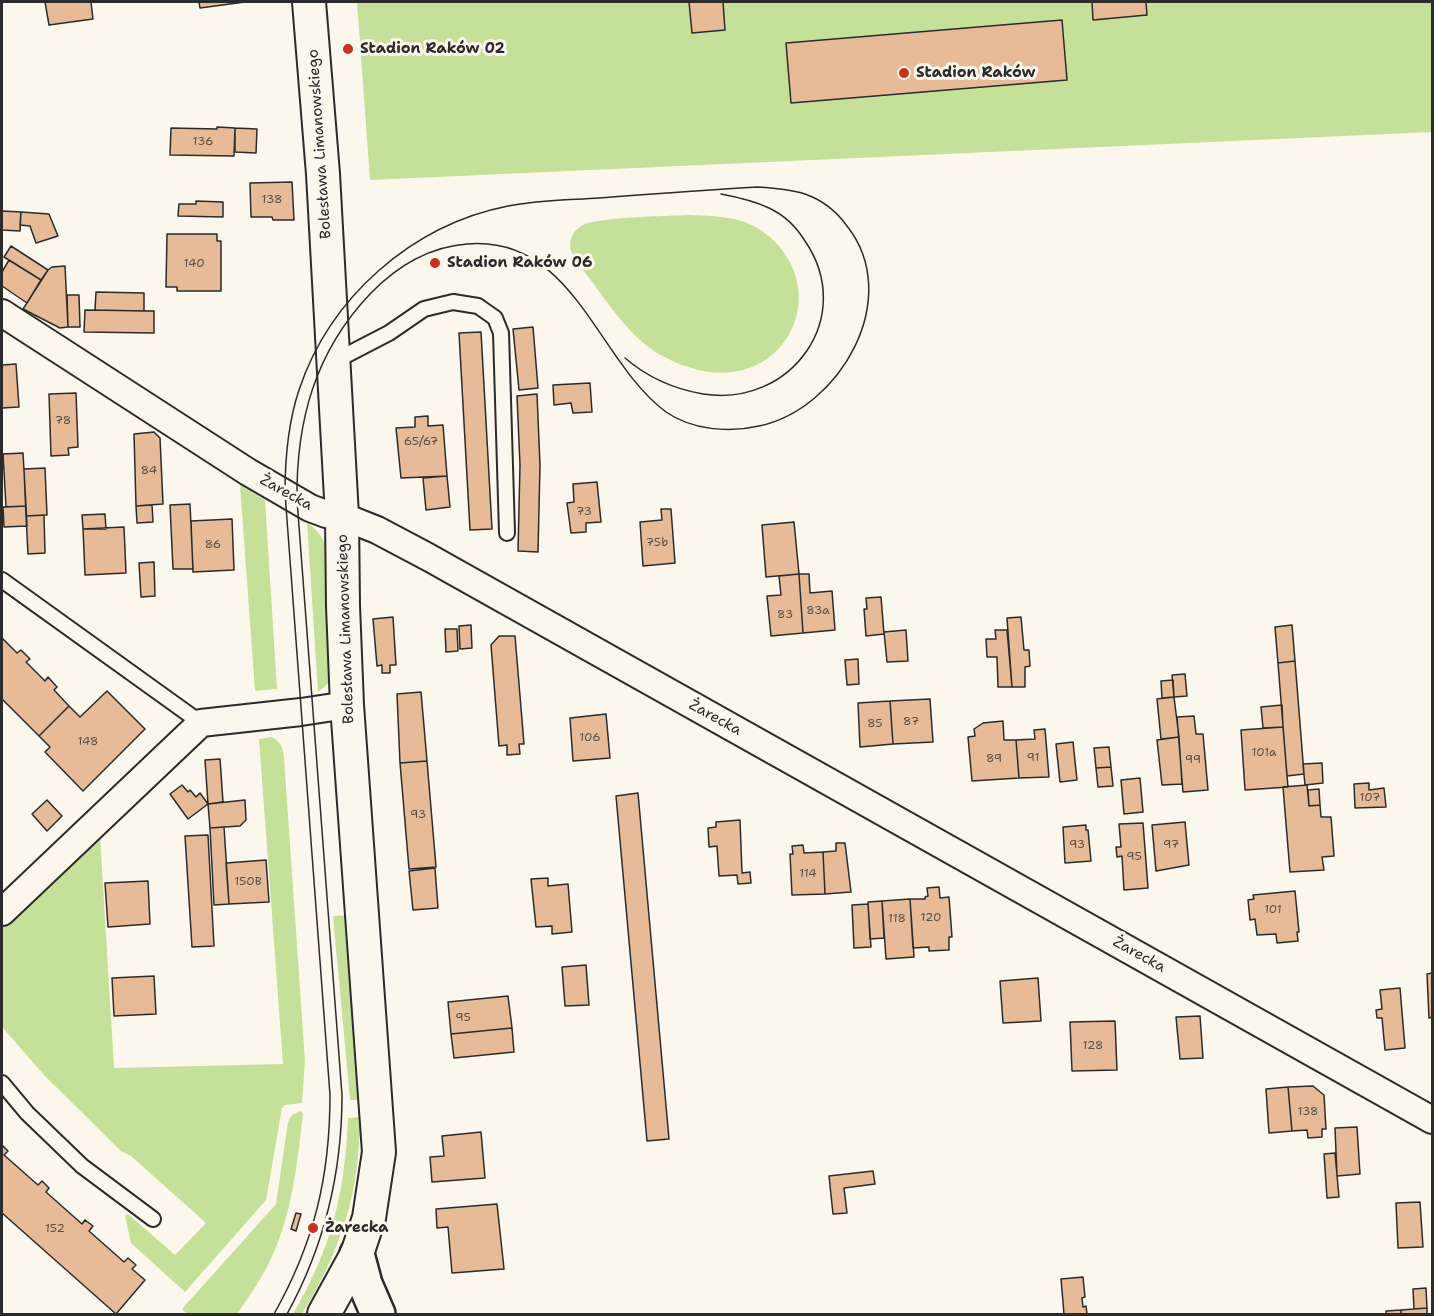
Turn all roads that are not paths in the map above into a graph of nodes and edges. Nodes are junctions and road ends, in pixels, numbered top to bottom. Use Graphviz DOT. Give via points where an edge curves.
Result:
graph roads {
  1 [pos="309,2"];
  2 [pos="2,313"];
  3 [pos="333,362"];
  4 [pos="342,516"];
  5 [pos="507,534"];
  6 [pos="2,580"];
  7 [pos="347,705"];
  8 [pos="201,723"];
  9 [pos="2,912"];
  10 [pos="2,1083"];
  11 [pos="1432,1120"];
  12 [pos="153,1219"];
  13 [pos="357,1254"];
  14 [pos="324,1314"];
  15 [pos="378,1314"];
  1 -- 3 [label="street, Bolesława Limanowskiego"];
  2 -- 4 [label="street, Żarecka" via="248,472 310,508"];
  3 -- 4 [label="street, Bolesława Limanowskiego"];
  3 -- 5 [label="lane" via="389,333 424,309 453,302 478,306 495,318 501,333"];
  4 -- 7 [label="street, Bolesława Limanowskiego"];
  4 -- 11 [label="street, Żarecka" via="438,562"];
  6 -- 8 [label="lane"];
  7 -- 8 [label="street"];
  7 -- 13 [label="street, Bolesława Limanowskiego" via="379,1152 369,1218"];
  8 -- 9 [label="street"];
  10 -- 12 [label="lane" via="82,1166"];
  13 -- 14 [label="street, Bolesława Limanowskiego"];
  13 -- 15 [label="main road"];
}
